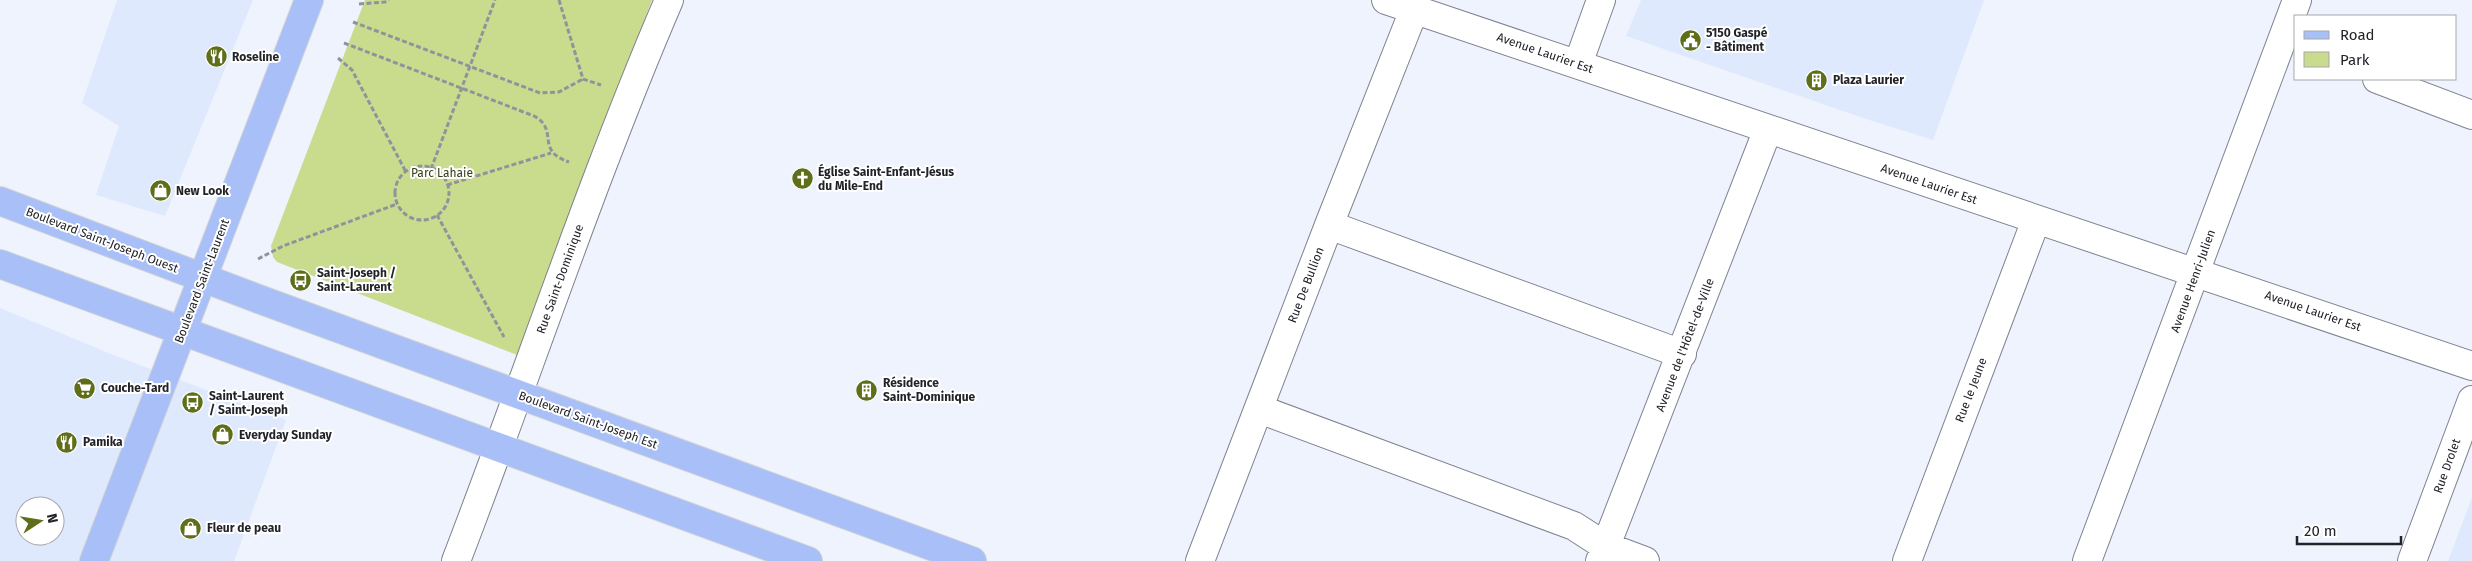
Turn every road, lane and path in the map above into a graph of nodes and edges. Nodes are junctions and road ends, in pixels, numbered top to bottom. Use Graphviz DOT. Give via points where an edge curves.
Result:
graph roads {
  1 [pos="309,0"];
  2 [pos="389,0"];
  3 [pos="495,0"];
  4 [pos="559,0"];
  5 [pos="669,0"];
  6 [pos="1386,0"];
  7 [pos="1601,0"];
  8 [pos="2298,0"];
  9 [pos="359,4"];
  10 [pos="1414,10"];
  11 [pos="2295,15"];
  12 [pos="2294,18"];
  13 [pos="352,22"];
  14 [pos="344,43"];
  15 [pos="2288,46"];
  16 [pos="338,58"];
  17 [pos="1578,64"];
  18 [pos="470,66"];
  19 [pos="583,79"];
  20 [pos="2380,80"];
  21 [pos="461,88"];
  22 [pos="628,94"];
  23 [pos="2472,115"];
  24 [pos="1768,129"];
  25 [pos="551,153"];
  26 [pos="431,169"];
  27 [pos="406,172"];
  28 [pos="597,175"];
  29 [pos="447,185"];
  30 [pos="0,201"];
  31 [pos="397,204"];
  32 [pos="436,216"];
  33 [pos="2036,220"];
  34 [pos="1329,225"];
  35 [pos="258,259"];
  36 [pos="0,264"];
  37 [pos="2196,273"];
  38 [pos="204,278"];
  39 [pos="183,332"];
  40 [pos="508,345"];
  41 [pos="1682,354"];
  42 [pos="2472,366"];
  43 [pos="518,395"];
  44 [pos="2472,400"];
  45 [pos="1260,409"];
  46 [pos="500,448"];
  47 [pos="1603,554"];
  48 [pos="94,561"];
  49 [pos="456,561"];
  50 [pos="808,561"];
  51 [pos="972,561"];
  52 [pos="1200,561"];
  53 [pos="1645,561"];
  54 [pos="1907,561"];
  55 [pos="2087,561"];
  56 [pos="2412,561"];
  1 -- 38 [label="main road, Boulevard Saint-Laurent"];
  2 -- 9 [label="path"];
  3 -- 18 [label="path"];
  4 -- 19 [label="path"];
  5 -- 22 [label="street, Rue Saint-Dominique"];
  6 -- 10 [label="street, Avenue Laurier Est"];
  7 -- 17 [label="street"];
  8 -- 11 [label="street, Avenue Henri-Julien"];
  10 -- 17 [label="street, Avenue Laurier Est"];
  10 -- 34 [label="street, Rue De Bullion"];
  12 -- 15 [label="street, Avenue Henri-Julien"];
  13 -- 18 [label="path"];
  14 -- 21 [label="path"];
  15 -- 37 [label="street, Avenue Henri-Julien"];
  16 -- 27 [label="path" via="352,70"];
  17 -- 24 [label="street, Avenue Laurier Est"];
  18 -- 19 [label="path" via="540,93 558,92"];
  18 -- 21 [label="path"];
  19 -- 22 [label="path"];
  20 -- 23 [label="street"];
  21 -- 25 [label="path" via="542,120"];
  21 -- 26 [label="path"];
  22 -- 28 [label="street, Rue Saint-Dominique"];
  24 -- 33 [label="street, Avenue Laurier Est"];
  24 -- 41 [label="street, Avenue de l'Hôtel-de-Ville"];
  25 -- 28 [label="path"];
  25 -- 29 [label="path"];
  26 -- 27 [label="path" via="416,167"];
  26 -- 29 [label="path" via="440,174"];
  27 -- 31 [label="path" via="397,184"];
  28 -- 43 [label="street, Rue Saint-Dominique"];
  29 -- 32 [label="path" via="446,204"];
  30 -- 38 [label="main road, Boulevard Saint-Joseph Ouest"];
  31 -- 32 [label="path" via="412,218 422,220"];
  31 -- 35 [label="path" via="283,246"];
  32 -- 40 [label="path"];
  33 -- 37 [label="street, Avenue Laurier Est"];
  33 -- 54 [label="street, Rue le Jeune"];
  34 -- 41 [label="street"];
  34 -- 45 [label="street, Rue De Bullion"];
  36 -- 39 [label="main road"];
  37 -- 42 [label="street, Avenue Laurier Est"];
  37 -- 55 [label="street, Avenue Henri-Julien"];
  38 -- 39 [label="main road, Boulevard Saint-Laurent"];
  38 -- 43 [label="main road, Boulevard Saint-Joseph Est"];
  39 -- 46 [label="main road"];
  39 -- 48 [label="main road, Boulevard Saint-Laurent"];
  41 -- 47 [label="street, Avenue de l'Hôtel-de-Ville"];
  43 -- 46 [label="street, Rue Saint-Dominique"];
  43 -- 51 [label="main road, Boulevard Saint-Joseph Est"];
  44 -- 56 [label="street, Rue Drolet"];
  45 -- 47 [label="street" via="1574,526"];
  45 -- 52 [label="street, Rue De Bullion"];
  46 -- 49 [label="street, Rue Saint-Dominique"];
  46 -- 50 [label="main road"];
  47 -- 53 [label="street"];
}
